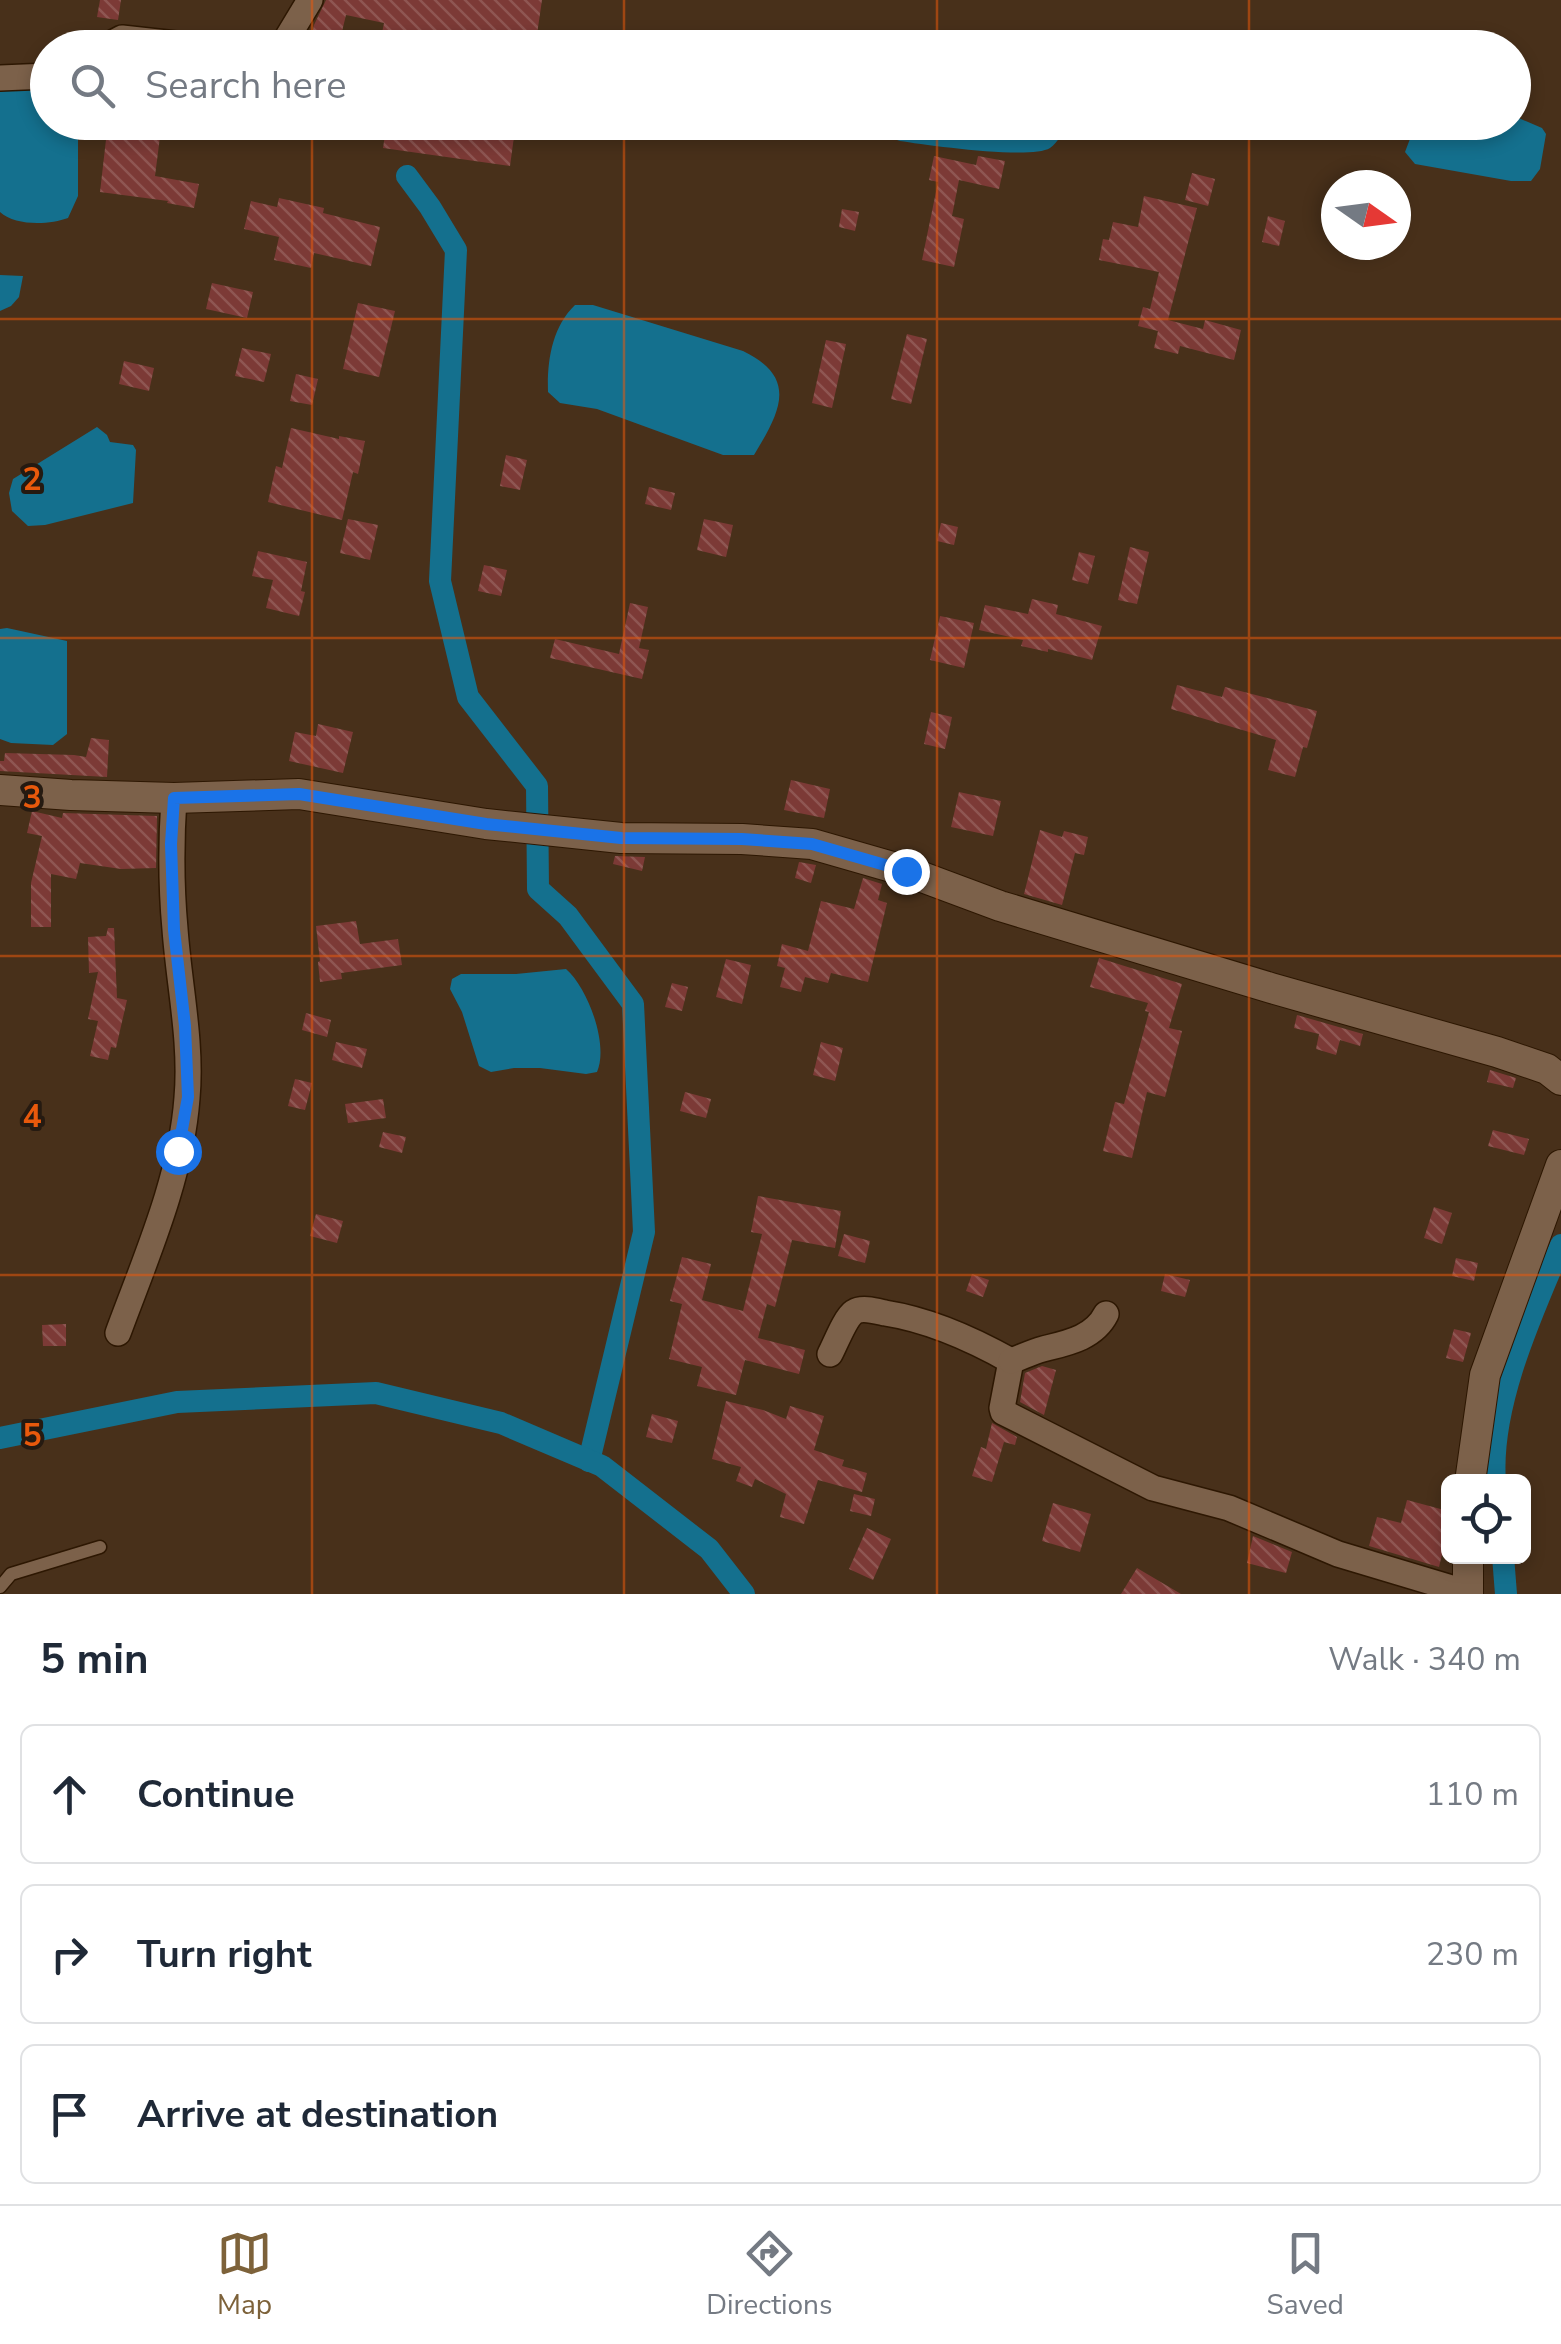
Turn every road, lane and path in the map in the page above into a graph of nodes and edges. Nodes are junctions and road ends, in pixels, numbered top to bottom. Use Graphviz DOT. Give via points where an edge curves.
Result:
graph roads {
  1 [pos="310,0"];
  2 [pos="292,30"];
  3 [pos="30,77"];
  4 [pos="0,78"];
  5 [pos="0,790"];
  6 [pos="174,798"];
  7 [pos="1561,1080"];
  8 [pos="1561,1165"];
  9 [pos="1106,1314"];
  10 [pos="118,1333"];
  11 [pos="830,1354"];
  12 [pos="1011,1361"];
  13 [pos="1471,1474"];
  14 [pos="100,1547"];
  15 [pos="1468,1564"];
  16 [pos="0,1587"];
  17 [pos="1468,1594"];
  1 -- 2 [label="street"];
  3 -- 4 [label="street"];
  5 -- 6 [label="main road"];
  6 -- 7 [label="main road" via="299,794 621,838 812,844 1498,1052"];
  6 -- 10 [label="street" via="174,930 188,1097 164,1207"];
  8 -- 13 [label="main road" via="1485,1374"];
  9 -- 12 [label="street" via="1072,1344"];
  11 -- 12 [label="street" via="848,1318 865,1310 913,1317"];
  12 -- 17 [label="street" via="1003,1412 1153,1488 1229,1508 1338,1554"];
  14 -- 16 [label="lane" via="11,1574"];
  15 -- 17 [label="main road"];
}
